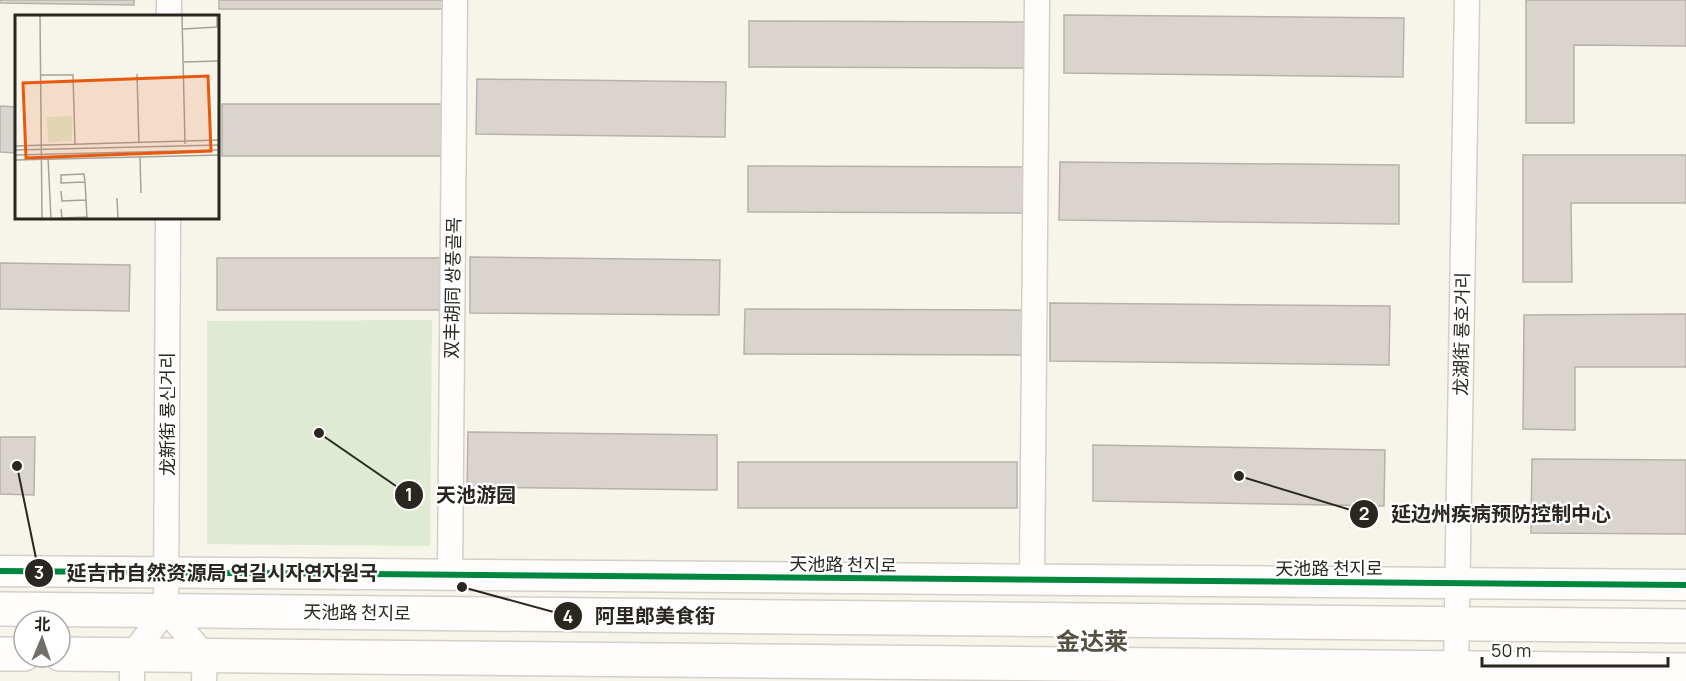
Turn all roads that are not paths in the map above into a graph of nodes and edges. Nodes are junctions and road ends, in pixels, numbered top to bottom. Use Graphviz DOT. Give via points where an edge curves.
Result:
graph roads {
  1 [pos="455,0"];
  2 [pos="1037,0"];
  3 [pos="1467,0"];
  4 [pos="168,219"];
  5 [pos="0,571"];
  6 [pos="166,572"];
  7 [pos="450,575"];
  8 [pos="1032,581"];
  9 [pos="1456,584"];
  10 [pos="1686,585"];
  11 [pos="0,609"];
  12 [pos="166,610"];
  13 [pos="1456,623"];
  14 [pos="1686,626"];
  15 [pos="72,656"];
  16 [pos="132,668"];
  17 [pos="205,668"];
  18 [pos="1456,668"];
  19 [pos="1686,670"];
  1 -- 7 [label="street, 双丰胡同 쌍풍골목"];
  2 -- 8 [label="street"];
  3 -- 9 [label="street, 龙湖街 룡호거리"];
  4 -- 6 [label="street, 龙新街 룡신거리"];
  5 -- 6 [label="street, 天池路 천지로"];
  6 -- 7 [label="street, 天池路 천지로"];
  6 -- 12 [label="street, 龙新街 룡신거리"];
  7 -- 8 [label="street, 天池路 천지로"];
  8 -- 9 [label="street, 天池路 천지로"];
  9 -- 10 [label="street, 天池路 천지로"];
  9 -- 13 [label="street, 龙湖街 룡호거리"];
  11 -- 12 [label="main road, 天池路 천지로"];
  12 -- 13 [label="main road, 天池路 천지로"];
  12 -- 16 [label="street"];
  12 -- 17 [label="street"];
  13 -- 14 [label="main road, 天池路 천지로"];
  13 -- 18 [label="street, 龙湖街 룡호거리"];
  15 -- 16 [label="main road"];
  16 -- 17 [label="main road"];
  17 -- 18 [label="main road"];
  18 -- 19 [label="main road"];
}
